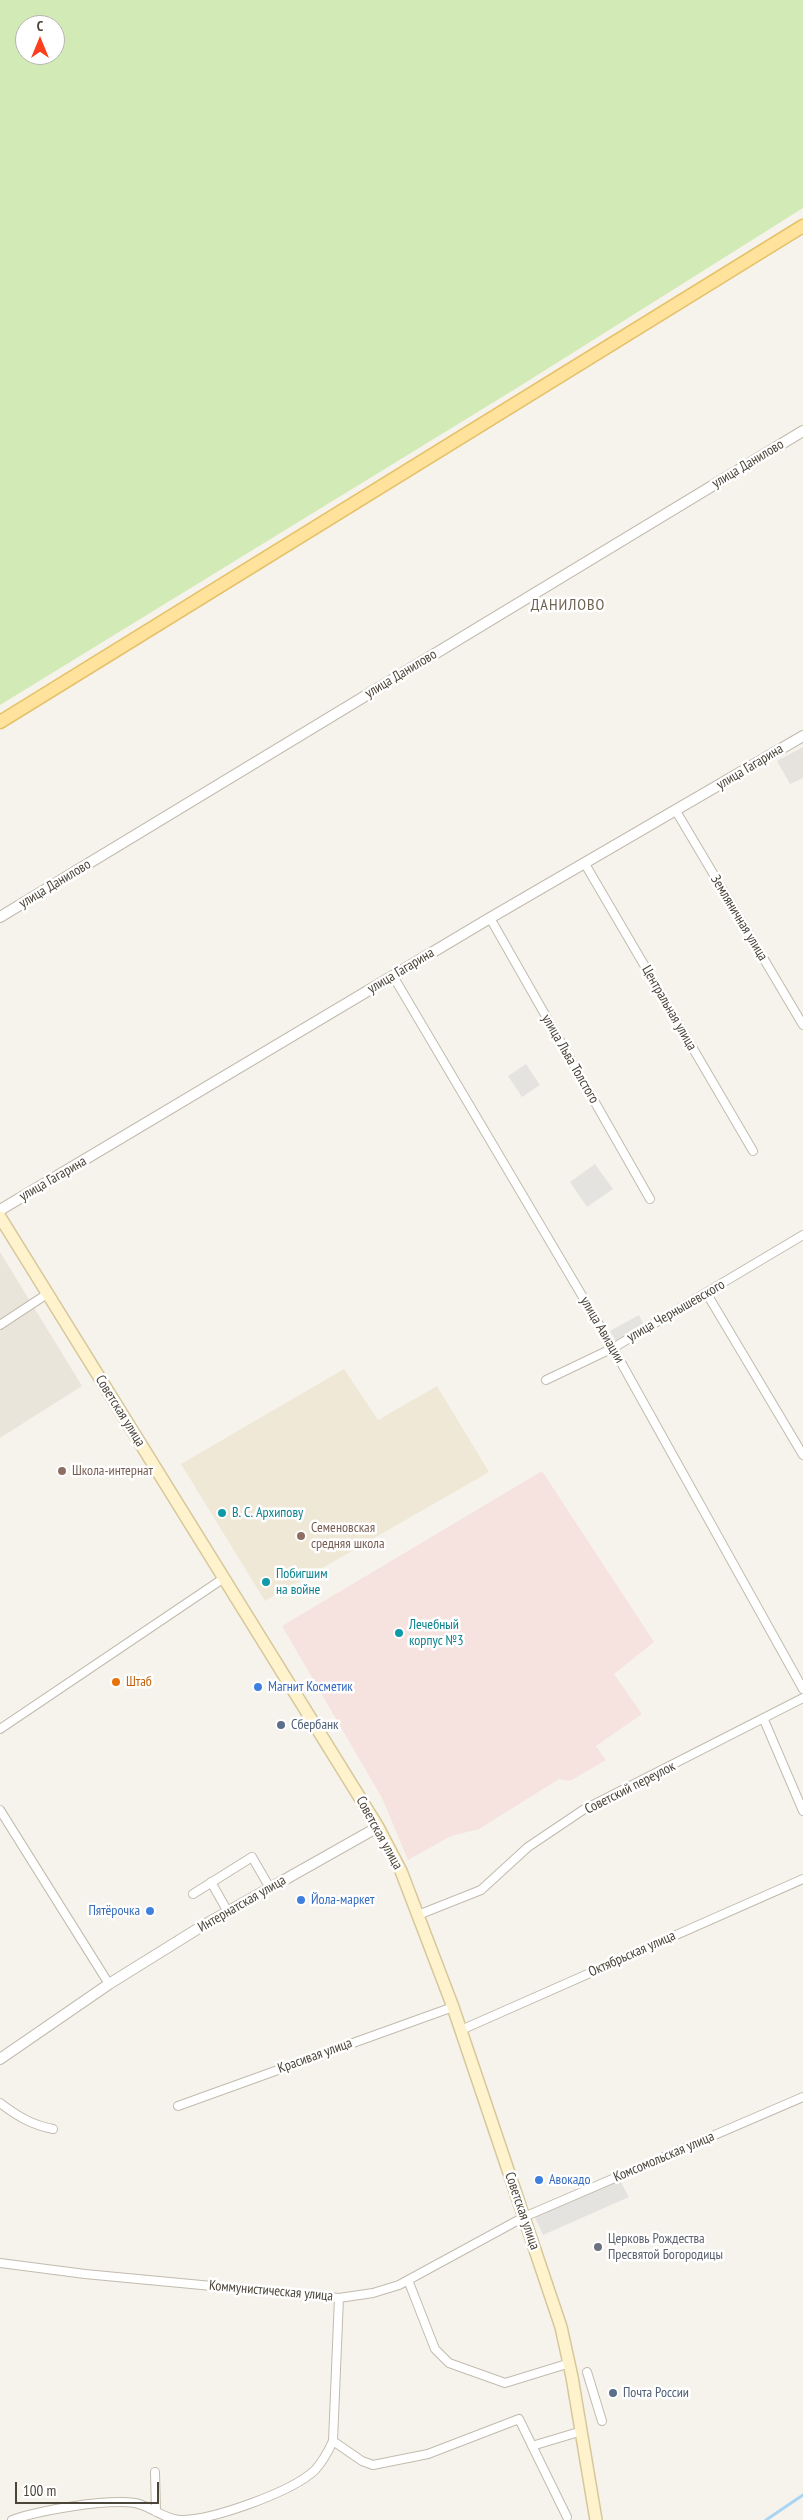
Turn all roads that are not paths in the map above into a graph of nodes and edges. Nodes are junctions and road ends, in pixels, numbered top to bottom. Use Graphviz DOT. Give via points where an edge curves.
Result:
graph roads {
  1 [pos="803,226"];
  2 [pos="803,431"];
  3 [pos="0,722"];
  4 [pos="803,736"];
  5 [pos="676,811"];
  6 [pos="584,864"];
  7 [pos="0,917"];
  8 [pos="490,918"];
  9 [pos="393,976"];
  10 [pos="803,1026"];
  11 [pos="753,1151"];
  12 [pos="650,1199"];
  13 [pos="0,1210"];
  14 [pos="0,1217"];
  15 [pos="803,1235"];
  16 [pos="47,1294"];
  17 [pos="707,1294"];
  18 [pos="0,1325"];
  19 [pos="613,1348"];
  20 [pos="546,1380"];
  21 [pos="803,1455"];
  22 [pos="224,1578"];
  23 [pos="803,1689"];
  24 [pos="803,1698"];
  25 [pos="764,1720"];
  26 [pos="0,1729"];
  27 [pos="0,1810"];
  28 [pos="803,1811"];
  29 [pos="378,1827"];
  30 [pos="803,1879"];
  31 [pos="211,1882"];
  32 [pos="270,1888"];
  33 [pos="193,1894"];
  34 [pos="228,1912"];
  35 [pos="418,1915"];
  36 [pos="109,1984"];
  37 [pos="453,2008"];
  38 [pos="461,2030"];
  39 [pos="0,2059"];
  40 [pos="803,2097"];
  41 [pos="0,2103"];
  42 [pos="178,2106"];
  43 [pos="53,2129"];
  44 [pos="524,2216"];
  45 [pos="0,2262"];
  46 [pos="408,2280"];
  47 [pos="339,2298"];
  48 [pos="570,2363"];
  49 [pos="587,2372"];
  50 [pos="602,2421"];
  51 [pos="582,2431"];
  52 [pos="333,2441"];
  53 [pos="532,2446"];
  54 [pos="155,2472"];
  55 [pos="156,2512"];
  56 [pos="567,2517"];
  57 [pos="12,2520"];
  58 [pos="596,2520"];
  1 -- 3 [label="main road"];
  2 -- 7 [label="street, улица Данилово"];
  4 -- 5 [label="street, улица Гагарина"];
  5 -- 6 [label="street, улица Гагарина"];
  5 -- 10 [label="street, Земляничная улица"];
  6 -- 8 [label="street, улица Гагарина"];
  6 -- 11 [label="street, Центральная улица"];
  8 -- 9 [label="street, улица Гагарина"];
  8 -- 12 [label="street, улица Льва Толстого"];
  9 -- 13 [label="street, улица Гагарина"];
  9 -- 19 [label="street, улица Авиации"];
  14 -- 16 [label="main road, Советская улица"];
  15 -- 17 [label="street, улица Чернышевского"];
  16 -- 18 [label="street"];
  16 -- 22 [label="main road, Советская улица"];
  17 -- 19 [label="street, улица Чернышевского"];
  17 -- 21 [label="street"];
  19 -- 20 [label="street, улица Чернышевского"];
  19 -- 23 [label="street, улица Авиации"];
  22 -- 26 [label="street"];
  22 -- 29 [label="main road, Советская улица"];
  24 -- 25 [label="street, Советский переулок"];
  25 -- 28 [label="street"];
  25 -- 35 [label="street, Советский переулок" via="583,1810 528,1847 481,1890"];
  27 -- 36 [label="street"];
  29 -- 32 [label="street, Интернатская улица"];
  29 -- 35 [label="main road, Советская улица" via="401,1871"];
  30 -- 38 [label="street, Октябрьская улица"];
  31 -- 32 [label="street" via="252,1857"];
  31 -- 33 [label="street"];
  31 -- 34 [label="street"];
  32 -- 34 [label="street, Интернатская улица"];
  34 -- 36 [label="street, Интернатская улица"];
  35 -- 37 [label="main road, Советская улица"];
  36 -- 39 [label="street, Интернатская улица"];
  37 -- 38 [label="main road, Советская улица"];
  37 -- 42 [label="street, Красивая улица"];
  38 -- 44 [label="main road, Советская улица"];
  40 -- 44 [label="street, Комсомольская улица"];
  41 -- 43 [label="street" via="17,2116"];
  44 -- 46 [label="street, Коммунистическая улица"];
  44 -- 48 [label="main road, Советская улица"];
  45 -- 47 [label="street, Коммунистическая улица" via="85,2274"];
  46 -- 47 [label="street, Коммунистическая улица" via="373,2293"];
  46 -- 48 [label="street" via="435,2349 449,2363 505,2383"];
  47 -- 52 [label="street"];
  48 -- 51 [label="main road, Советская улица"];
  49 -- 50 [label="street"];
  51 -- 53 [label="street"];
  51 -- 58 [label="main road, Советская улица"];
  52 -- 53 [label="street" via="373,2465 428,2454 519,2419"];
  52 -- 55 [label="street" via="314,2471 266,2496 194,2519 176,2520"];
  53 -- 56 [label="street"];
  54 -- 55 [label="street"];
  55 -- 57 [label="street" via="133,2503 88,2505 27,2514"];
}
